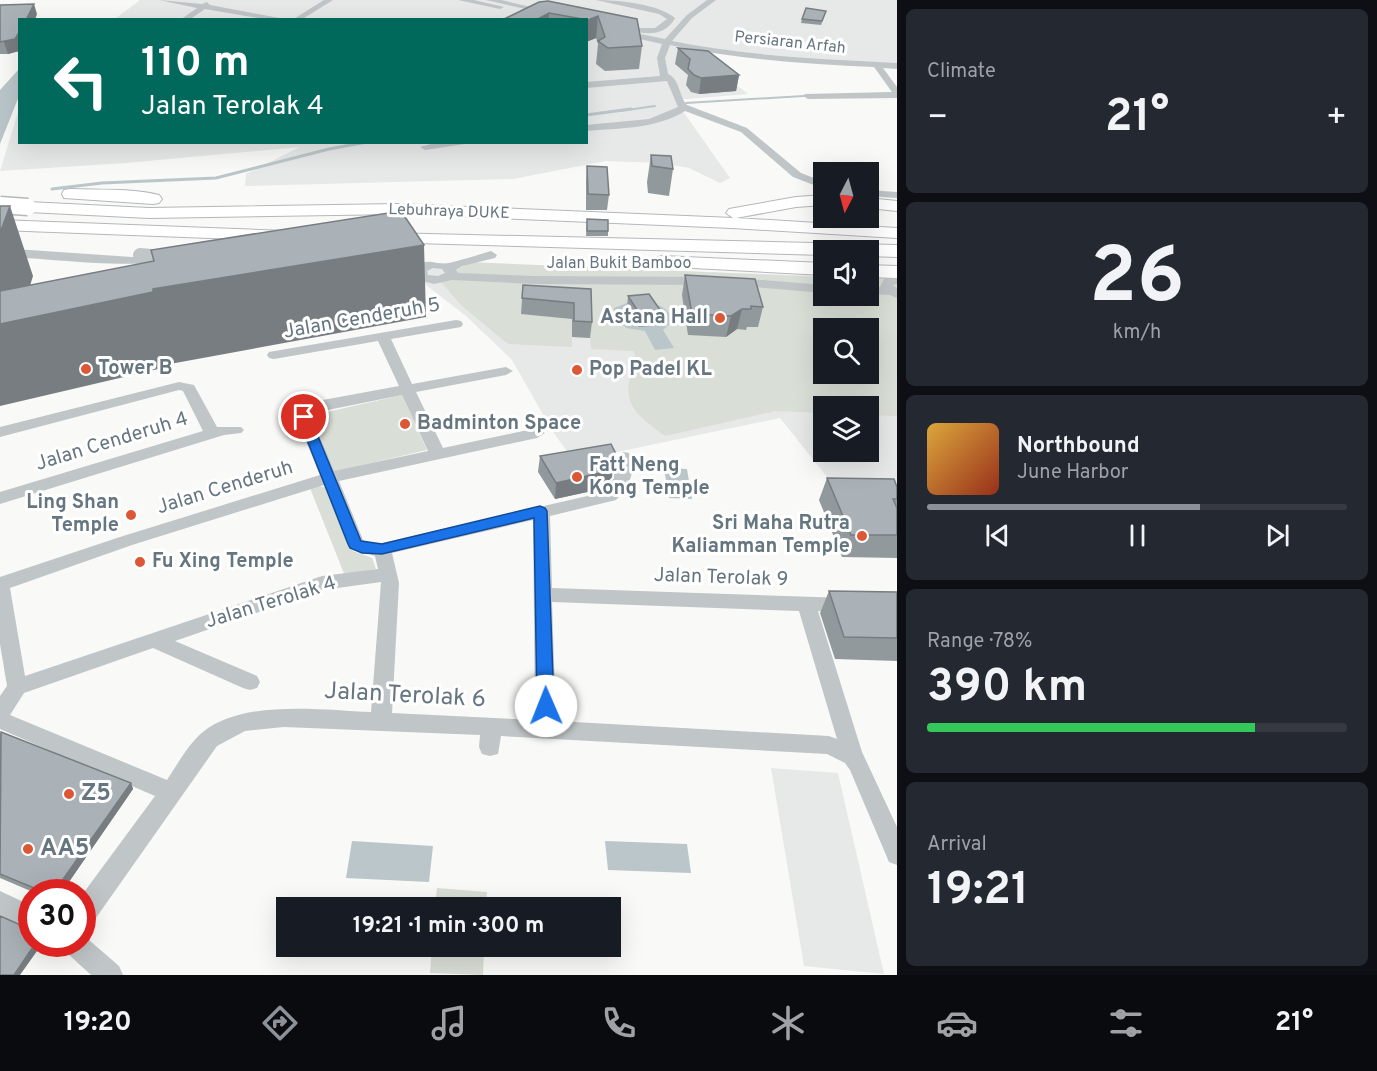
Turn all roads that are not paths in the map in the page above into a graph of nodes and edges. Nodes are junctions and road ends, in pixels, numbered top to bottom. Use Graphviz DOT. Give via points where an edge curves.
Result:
graph roads {
  1 [pos="163,0"];
  2 [pos="216,0"];
  3 [pos="329,0"];
  4 [pos="462,0"];
  5 [pos="600,0"];
  6 [pos="626,0"];
  7 [pos="712,0"];
  8 [pos="722,0"];
  9 [pos="616,1"];
  10 [pos="489,2"];
  11 [pos="202,7"];
  12 [pos="670,8"];
  13 [pos="682,10"];
  14 [pos="693,12"];
  15 [pos="538,13"];
  16 [pos="529,16"];
  17 [pos="559,17"];
  18 [pos="186,18"];
  19 [pos="274,18"];
  20 [pos="298,18"];
  21 [pos="588,22"];
  22 [pos="588,22"];
  23 [pos="690,30"];
  24 [pos="669,42"];
  25 [pos="671,60"];
  26 [pos="878,66"];
  27 [pos="897,66"];
  28 [pos="670,78"];
  29 [pos="588,85"];
  30 [pos="897,94"];
  31 [pos="808,96"];
  32 [pos="684,108"];
  33 [pos="588,128"];
  34 [pos="453,144"];
  35 [pos="424,147"];
  36 [pos="813,182"];
  37 [pos="879,196"];
  38 [pos="813,201"];
  39 [pos="895,201"];
  40 [pos="879,202"];
  41 [pos="2,206"];
  42 [pos="399,209"];
  43 [pos="689,220"];
  44 [pos="1,233"];
  45 [pos="897,233"];
  46 [pos="399,238"];
  47 [pos="554,242"];
  48 [pos="897,251"];
  49 [pos="0,252"];
  50 [pos="491,255"];
  51 [pos="412,257"];
  52 [pos="813,258"];
  53 [pos="813,259"];
  54 [pos="897,260"];
  55 [pos="636,261"];
  56 [pos="879,265"];
  57 [pos="813,269"];
  58 [pos="450,272"];
  59 [pos="813,287"];
  60 [pos="456,324"];
  61 [pos="383,337"];
  62 [pos="274,355"];
  63 [pos="506,371"];
  64 [pos="405,389"];
  65 [pos="236,430"];
  66 [pos="0,432"];
  67 [pos="537,433"];
  68 [pos="212,434"];
  69 [pos="437,453"];
  70 [pos="623,457"];
  71 [pos="329,478"];
  72 [pos="0,498"];
  73 [pos="540,511"];
  74 [pos="382,549"];
  75 [pos="388,574"];
  76 [pos="0,585"];
  77 [pos="544,595"];
  78 [pos="806,604"];
  79 [pos="867,606"];
  80 [pos="155,640"];
  81 [pos="250,682"];
  82 [pos="17,687"];
  83 [pos="0,713"];
  84 [pos="0,720"];
  85 [pos="381,721"];
  86 [pos="546,729"];
  87 [pos="853,756"];
  88 [pos="170,792"];
  89 [pos="897,854"];
  90 [pos="96,896"];
  91 [pos="0,903"];
  92 [pos="18,912"];
  93 [pos="90,957"];
  94 [pos="110,975"];
  1 -- 11 [label="street"];
  2 -- 11 [label="street"];
  3 -- 20 [label="street"];
  4 -- 10 [label="street"];
  5 -- 9 [label="street"];
  6 -- 12 [label="street"];
  7 -- 14 [label="street"];
  8 -- 23 [label="street" via="701,14"];
  9 -- 21 [label="street" via="661,12 671,20 650,32"];
  10 -- 15 [label="street"];
  10 -- 16 [label="street"];
  11 -- 18 [label="street"];
  11 -- 19 [label="street"];
  13 -- 14 [label="street"];
  14 -- 24 [label="street"];
  15 -- 16 [label="street"];
  15 -- 17 [label="street"];
  22 -- 24 [label="street, Persiaran Arfah"];
  24 -- 26 [label="street, Persiaran Arfah"];
  24 -- 28 [label="street" via="661,60 664,76"];
  25 -- 28 [label="street"];
  26 -- 27 [label="street, Persiaran Arfah"];
  26 -- 30 [label="street"];
  28 -- 29 [label="street"];
  28 -- 32 [label="street"];
  30 -- 31 [label="street"];
  32 -- 33 [label="street" via="652,121"];
  32 -- 36 [label="street" via="744,130 797,175"];
  34 -- 35 [label="street"];
  37 -- 39 [label="street"];
  38 -- 43 [label="highway"];
  39 -- 40 [label="highway"];
  41 -- 42 [label="highway, Lebuhraya DUKE, bridge" via="149,213"];
  41 -- 42 [label="highway" via="37,194 77,194"];
  42 -- 43 [label="highway, Lebuhraya DUKE"];
  43 -- 45 [label="highway, Lebuhraya DUKE"];
  44 -- 44 [label="highway" via="59,228 301,241 97,244 28,241"];
  44 -- 49 [label="street, bridge" via="140,255 186,256 132,261"];
  46 -- 47 [label="highway, Lebuhraya DUKE"];
  46 -- 50 [label="highway"];
  46 -- 50 [label="highway, Lebuhraya DUKE" via="369,244"];
  47 -- 48 [label="highway, Lebuhraya DUKE"];
  47 -- 52 [label="highway"];
  50 -- 55 [label="highway"];
  50 -- 58 [label="street" via="466,260"];
  51 -- 58 [label="street, Jalan Bukit Bamboo" via="420,261 417,272 432,280 443,280"];
  53 -- 55 [label="highway"];
  54 -- 56 [label="highway"];
  55 -- 57 [label="highway"];
  58 -- 59 [label="street, Jalan Bukit Bamboo" via="534,280 655,279"];
  60 -- 61 [label="street, Jalan Cenderuh 5"];
  61 -- 62 [label="street, Jalan Cenderuh 5"];
  61 -- 64 [label="street"];
  63 -- 64 [label="street"];
  64 -- 69 [label="street"];
  64 -- 71 [label="street" via="306,411 304,417"];
  65 -- 68 [label="street, Jalan Cenderuh 4"];
  66 -- 68 [label="street" via="179,386 189,388"];
  67 -- 69 [label="street, Jalan Cenderuh"];
  68 -- 72 [label="street, Jalan Cenderuh 4"];
  69 -- 71 [label="street, Jalan Cenderuh"];
  70 -- 73 [label="street" via="623,477 610,496"];
  71 -- 74 [label="street" via="356,544 370,550"];
  71 -- 76 [label="street, Jalan Cenderuh"];
  73 -- 74 [label="street"];
  73 -- 77 [label="street"];
  74 -- 75 [label="street"];
  75 -- 80 [label="street, Jalan Terolak 4" via="322,583"];
  75 -- 85 [label="street"];
  76 -- 82 [label="street"];
  77 -- 78 [label="street, Jalan Terolak 9"];
  77 -- 86 [label="street"];
  78 -- 79 [label="street, Jalan Terolak 9"];
  78 -- 87 [label="street"];
  80 -- 81 [label="street, Jalan Terolak 4"];
  80 -- 82 [label="street, Jalan Terolak 4"];
  82 -- 83 [label="street"];
  84 -- 88 [label="street"];
  85 -- 86 [label="street, Jalan Terolak 6" via="490,737"];
  85 -- 88 [label="street, Jalan Terolak 6" via="270,718 236,725 209,739"];
  86 -- 87 [label="street, Jalan Terolak 6" via="829,745"];
  87 -- 89 [label="street"];
  88 -- 90 [label="street, Jalan Terolak 6"];
  91 -- 92 [label="street"];
  93 -- 94 [label="street"];
}
